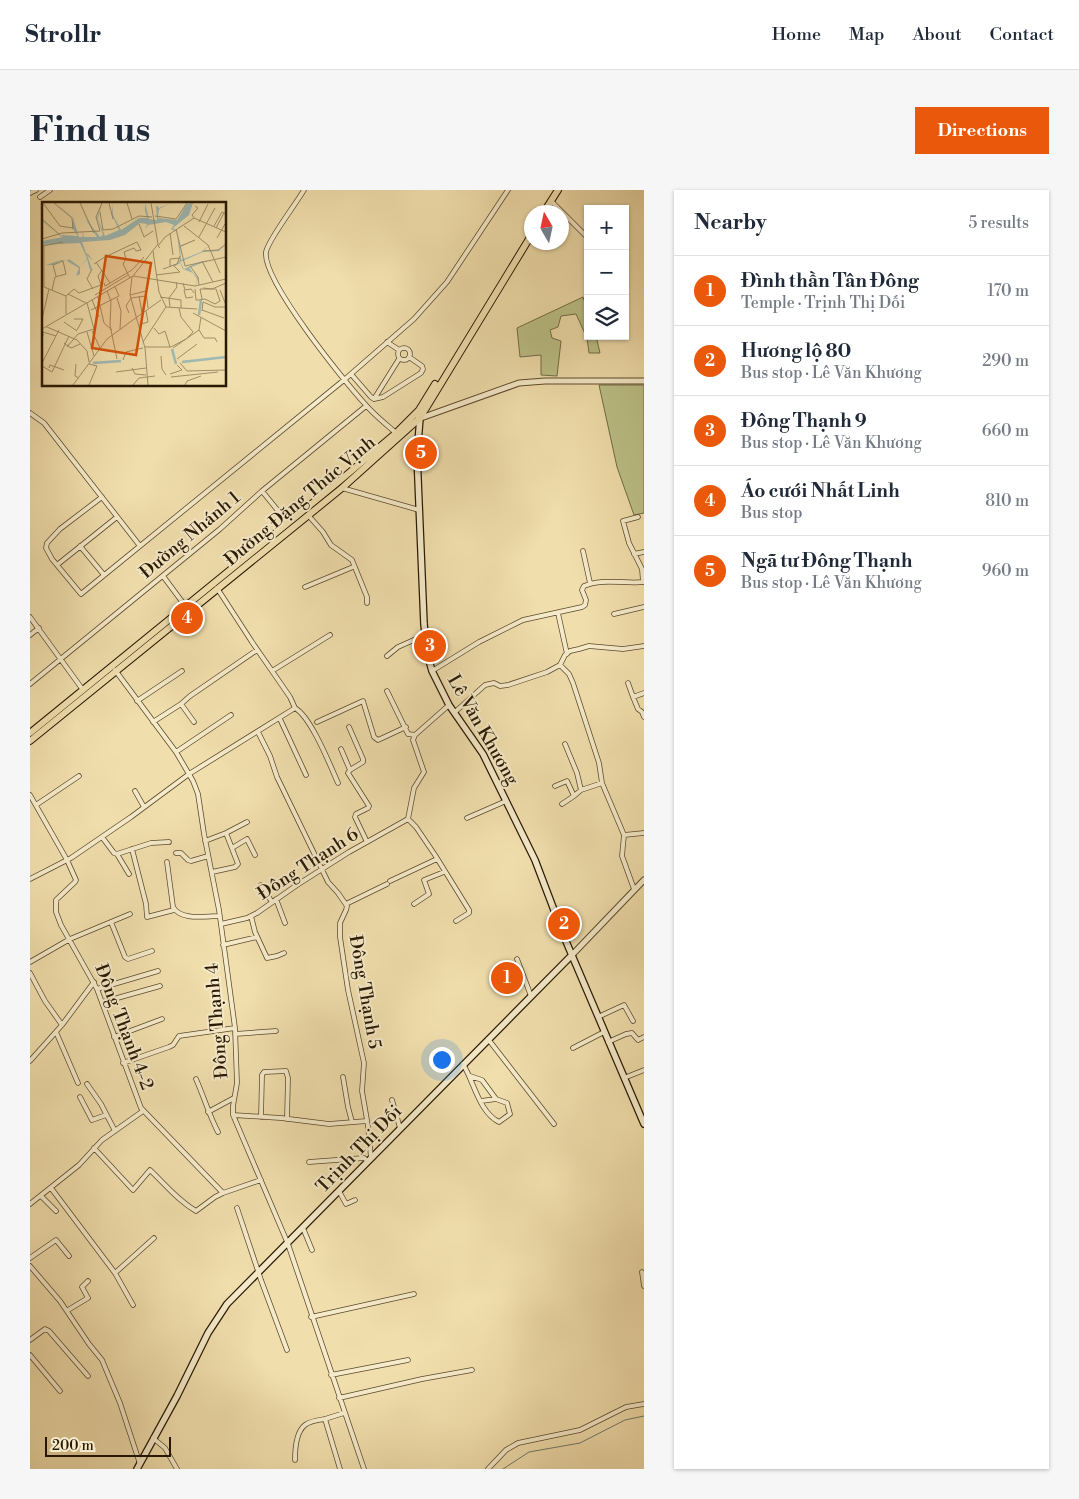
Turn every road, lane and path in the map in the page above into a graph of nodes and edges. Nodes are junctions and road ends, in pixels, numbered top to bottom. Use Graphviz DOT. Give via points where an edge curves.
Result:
graph roads {
  1 [pos="36,190"];
  2 [pos="50,190"];
  3 [pos="304,190"];
  4 [pos="508,190"];
  5 [pos="554,190"];
  6 [pos="558,190"];
  7 [pos="30,193"];
  8 [pos="40,197"];
  9 [pos="551,201"];
  10 [pos="546,205"];
  11 [pos="548,205"];
  12 [pos="584,234"];
  13 [pos="524,240"];
  14 [pos="524,247"];
  15 [pos="387,342"];
  16 [pos="399,350"];
  17 [pos="409,357"];
  18 [pos="399,359"];
  19 [pos="351,374"];
  20 [pos="344,380"];
  21 [pos="644,381"];
  22 [pos="374,399"];
  23 [pos="366,406"];
  24 [pos="30,413"];
  25 [pos="418,416"];
  26 [pos="396,433"];
  27 [pos="342,488"];
  28 [pos="262,491"];
  29 [pos="102,497"];
  30 [pos="418,510"];
  31 [pos="308,515"];
  32 [pos="117,517"];
  33 [pos="638,517"];
  34 [pos="288,523"];
  35 [pos="80,546"];
  36 [pos="140,546"];
  37 [pos="583,551"];
  38 [pos="644,552"];
  39 [pos="634,554"];
  40 [pos="57,564"];
  41 [pos="353,567"];
  42 [pos="104,575"];
  43 [pos="163,576"];
  44 [pos="644,582"];
  45 [pos="590,583"];
  46 [pos="305,587"];
  47 [pos="218,588"];
  48 [pos="367,603"];
  49 [pos="186,607"];
  50 [pos="644,607"];
  51 [pos="558,613"];
  52 [pos="614,614"];
  53 [pos="30,617"];
  54 [pos="39,628"];
  55 [pos="30,635"];
  56 [pos="330,635"];
  57 [pos="425,635"];
  58 [pos="644,646"];
  59 [pos="258,650"];
  60 [pos="567,654"];
  61 [pos="386,656"];
  62 [pos="61,658"];
  63 [pos="560,665"];
  64 [pos="114,669"];
  65 [pos="182,670"];
  66 [pos="272,671"];
  67 [pos="432,671"];
  68 [pos="628,683"];
  69 [pos="30,684"];
  70 [pos="84,690"];
  71 [pos="388,691"];
  72 [pos="644,693"];
  73 [pos="633,697"];
  74 [pos="137,701"];
  75 [pos="182,704"];
  76 [pos="449,705"];
  77 [pos="295,708"];
  78 [pos="454,712"];
  79 [pos="231,715"];
  80 [pos="644,716"];
  81 [pos="280,719"];
  82 [pos="153,722"];
  83 [pos="194,722"];
  84 [pos="317,722"];
  85 [pos="350,726"];
  86 [pos="406,727"];
  87 [pos="258,732"];
  88 [pos="30,733"];
  89 [pos="415,735"];
  90 [pos="30,741"];
  91 [pos="565,744"];
  92 [pos="341,749"];
  93 [pos="176,752"];
  94 [pos="350,770"];
  95 [pos="189,774"];
  96 [pos="306,775"];
  97 [pos="79,776"];
  98 [pos="338,783"];
  99 [pos="602,783"];
  100 [pos="555,786"];
  101 [pos="581,790"];
  102 [pos="135,791"];
  103 [pos="30,795"];
  104 [pos="574,796"];
  105 [pos="506,801"];
  106 [pos="562,804"];
  107 [pos="36,805"];
  108 [pos="144,807"];
  109 [pos="468,818"];
  110 [pos="408,819"];
  111 [pos="247,822"];
  112 [pos="644,832"];
  113 [pos="226,833"];
  114 [pos="624,835"];
  115 [pos="102,837"];
  116 [pos="205,841"];
  117 [pos="169,842"];
  118 [pos="367,842"];
  119 [pos="232,848"];
  120 [pos="132,849"];
  121 [pos="176,853"];
  122 [pos="117,854"];
  123 [pos="255,855"];
  124 [pos="208,856"];
  125 [pos="67,860"];
  126 [pos="437,860"];
  127 [pos="168,862"];
  128 [pos="323,869"];
  129 [pos="212,872"];
  130 [pos="444,872"];
  131 [pos="129,874"];
  132 [pos="30,879"];
  133 [pos="644,880"];
  134 [pos="261,886"];
  135 [pos="634,889"];
  136 [pos="274,901"];
  137 [pos="346,904"];
  138 [pos="414,904"];
  139 [pos="174,910"];
  140 [pos="130,914"];
  141 [pos="219,916"];
  142 [pos="251,916"];
  143 [pos="456,920"];
  144 [pos="110,922"];
  145 [pos="285,923"];
  146 [pos="221,924"];
  147 [pos="257,937"];
  148 [pos="70,939"];
  149 [pos="223,944"];
  150 [pos="152,950"];
  151 [pos="284,953"];
  152 [pos="572,955"];
  153 [pos="517,959"];
  154 [pos="30,962"];
  155 [pos="158,971"];
  156 [pos="30,973"];
  157 [pos="94,982"];
  158 [pos="160,986"];
  159 [pos="97,989"];
  160 [pos="531,996"];
  161 [pos="103,1002"];
  162 [pos="598,1017"];
  163 [pos="162,1019"];
  164 [pos="633,1021"];
  165 [pos="62,1025"];
  166 [pos="235,1028"];
  167 [pos="276,1031"];
  168 [pos="56,1032"];
  169 [pos="604,1032"];
  170 [pos="235,1034"];
  171 [pos="114,1037"];
  172 [pos="644,1037"];
  173 [pos="488,1039"];
  174 [pos="608,1042"];
  175 [pos="573,1048"];
  176 [pos="30,1061"];
  177 [pos="124,1063"];
  178 [pos="464,1064"];
  179 [pos="644,1070"];
  180 [pos="470,1076"];
  181 [pos="343,1077"];
  182 [pos="624,1078"];
  183 [pos="196,1079"];
  184 [pos="78,1083"];
  185 [pos="87,1084"];
  186 [pos="80,1097"];
  187 [pos="234,1098"];
  188 [pos="392,1100"];
  189 [pos="496,1100"];
  190 [pos="481,1101"];
  191 [pos="143,1111"];
  192 [pos="208,1112"];
  193 [pos="106,1115"];
  194 [pos="233,1115"];
  195 [pos="261,1117"];
  196 [pos="287,1119"];
  197 [pos="367,1121"];
  198 [pos="352,1122"];
  199 [pos="554,1124"];
  200 [pos="644,1124"];
  201 [pos="400,1128"];
  202 [pos="115,1131"];
  203 [pos="218,1132"];
  204 [pos="94,1148"];
  205 [pos="370,1160"];
  206 [pos="309,1162"];
  207 [pos="261,1180"];
  208 [pos="51,1188"];
  209 [pos="339,1191"];
  210 [pos="223,1194"];
  211 [pos="41,1196"];
  212 [pos="355,1200"];
  213 [pos="30,1204"];
  214 [pos="237,1208"];
  215 [pos="56,1211"];
  216 [pos="303,1228"];
  217 [pos="154,1238"];
  218 [pos="288,1244"];
  219 [pos="312,1250"];
  220 [pos="69,1256"];
  221 [pos="30,1258"];
  222 [pos="30,1266"];
  223 [pos="258,1272"];
  224 [pos="642,1272"];
  225 [pos="115,1273"];
  226 [pos="88,1281"];
  227 [pos="644,1286"];
  228 [pos="414,1294"];
  229 [pos="133,1305"];
  230 [pos="68,1310"];
  231 [pos="311,1317"];
  232 [pos="30,1340"];
  233 [pos="287,1350"];
  234 [pos="30,1355"];
  235 [pos="408,1360"];
  236 [pos="472,1370"];
  237 [pos="331,1375"];
  238 [pos="88,1376"];
  239 [pos="60,1391"];
  240 [pos="339,1398"];
  241 [pos="644,1404"];
  242 [pos="344,1413"];
  243 [pos="325,1419"];
  244 [pos="153,1438"];
  245 [pos="295,1460"];
  246 [pos="139,1467"];
  247 [pos="177,1469"];
  248 [pos="340,1469"];
  249 [pos="364,1469"];
  250 [pos="488,1469"];
  1 -- 7 [label="street"];
  2 -- 8 [label="street"];
  3 -- 20 [label="street" via="266,250 266,260 268,269 304,328"];
  4 -- 15 [label="street" via="447,282 414,319"];
  5 -- 10 [label="main road"];
  6 -- 9 [label="main road"];
  9 -- 11 [label="main road"];
  9 -- 12 [label="street"];
  13 -- 25 [label="main road, Đường Đặng Thúc Vịnh"];
  14 -- 25 [label="main road, Đường Đặng Thúc Vịnh"];
  15 -- 16 [label="street"];
  15 -- 19 [label="street"];
  16 -- 17 [label="street" via="408,350"];
  16 -- 18 [label="street"];
  17 -- 18 [label="street"];
  17 -- 22 [label="street" via="422,366 420,375"];
  18 -- 22 [label="street"];
  19 -- 20 [label="street"];
  19 -- 22 [label="street"];
  20 -- 23 [label="street"];
  20 -- 36 [label="street"];
  21 -- 25 [label="street" via="545,380 519,383"];
  23 -- 26 [label="street"];
  23 -- 28 [label="street, Đường Nhánh 1"];
  24 -- 29 [label="street" via="44,423"];
  25 -- 26 [label="main road, Đường Đặng Thúc Vịnh"];
  25 -- 27 [label="main road, Đường Đặng Thúc Vịnh"];
  25 -- 30 [label="main road, Lê Văn Khương"];
  26 -- 34 [label="main road, Đường Đặng Thúc Vịnh"];
  27 -- 30 [label="street"];
  27 -- 31 [label="main road, Đường Đặng Thúc Vịnh"];
  28 -- 34 [label="street"];
  28 -- 43 [label="street, Đường Nhánh 1"];
  29 -- 32 [label="street"];
  29 -- 40 [label="street" via="51,537 46,548"];
  30 -- 57 [label="main road, Lê Văn Khương"];
  31 -- 41 [label="street" via="331,545 352,560"];
  31 -- 47 [label="main road, Đường Đặng Thúc Vịnh"];
  32 -- 35 [label="street"];
  32 -- 36 [label="street"];
  33 -- 39 [label="street" via="623,521"];
  34 -- 49 [label="main road, Đường Đặng Thúc Vịnh"];
  35 -- 40 [label="street"];
  35 -- 42 [label="street"];
  36 -- 42 [label="street"];
  37 -- 45 [label="street"];
  38 -- 39 [label="street"];
  39 -- 44 [label="street"];
  40 -- 42 [label="street" via="81,594"];
  41 -- 46 [label="street"];
  41 -- 48 [label="street"];
  43 -- 49 [label="street"];
  43 -- 62 [label="street, Đường Nhánh 1"];
  44 -- 45 [label="street"];
  45 -- 51 [label="street" via="582,590 585,605"];
  47 -- 59 [label="street"];
  47 -- 64 [label="main road, Đường Đặng Thúc Vịnh"];
  49 -- 64 [label="main road, Đường Đặng Thúc Vịnh"];
  50 -- 52 [label="street"];
  51 -- 60 [label="street"];
  51 -- 67 [label="street" via="523,620"];
  53 -- 54 [label="street"];
  54 -- 55 [label="street"];
  54 -- 62 [label="street"];
  56 -- 66 [label="street"];
  57 -- 61 [label="street"];
  57 -- 67 [label="main road, Lê Văn Khương"];
  58 -- 60 [label="street" via="589,646"];
  59 -- 66 [label="street"];
  59 -- 75 [label="street"];
  60 -- 63 [label="street"];
  62 -- 69 [label="street, Đường Nhánh 1"];
  62 -- 70 [label="street"];
  63 -- 78 [label="street" via="508,685 500,686 494,682 485,685"];
  63 -- 99 [label="street" via="573,683 599,763"];
  64 -- 70 [label="main road, Đường Đặng Thúc Vịnh"];
  64 -- 74 [label="street, Đông Thạnh 4"];
  64 -- 90 [label="main road, Đường Đặng Thúc Vịnh"];
  65 -- 74 [label="street"];
  66 -- 77 [label="street"];
  67 -- 76 [label="main road, Lê Văn Khương"];
  68 -- 73 [label="street"];
  70 -- 88 [label="main road, Đường Đặng Thúc Vịnh"];
  71 -- 86 [label="street"];
  72 -- 73 [label="street"];
  73 -- 80 [label="street"];
  74 -- 82 [label="street, Đông Thạnh 4"];
  75 -- 82 [label="street"];
  75 -- 83 [label="street"];
  76 -- 78 [label="main road, Lê Văn Khương"];
  76 -- 89 [label="street"];
  77 -- 81 [label="street"];
  77 -- 98 [label="street" via="319,740"];
  78 -- 105 [label="main road, Lê Văn Khương" via="483,754"];
  79 -- 93 [label="street"];
  81 -- 87 [label="street"];
  81 -- 96 [label="street"];
  82 -- 93 [label="street, Đông Thạnh 4"];
  84 -- 86 [label="street" via="363,701 374,737 378,740"];
  85 -- 94 [label="street" via="363,759"];
  86 -- 89 [label="street" via="408,734"];
  87 -- 95 [label="street"];
  87 -- 128 [label="street"];
  89 -- 110 [label="street" via="413,740 424,772 414,788"];
  91 -- 101 [label="street"];
  92 -- 94 [label="street"];
  93 -- 95 [label="street, Đông Thạnh 4"];
  94 -- 118 [label="street" via="348,773 369,806 355,817"];
  95 -- 108 [label="street"];
  95 -- 116 [label="street, Đông Thạnh 4" via="198,794"];
  97 -- 107 [label="street"];
  99 -- 101 [label="street"];
  99 -- 114 [label="street"];
  100 -- 104 [label="street" via="567,781"];
  101 -- 104 [label="street"];
  102 -- 108 [label="street"];
  103 -- 107 [label="street, Đông Thạnh 4-2"];
  104 -- 106 [label="street"];
  105 -- 109 [label="street"];
  105 -- 152 [label="main road, Lê Văn Khương" via="535,860"];
  107 -- 125 [label="street, Đông Thạnh 4-2"];
  108 -- 115 [label="street"];
  110 -- 118 [label="street, Đông Thạnh 6"];
  110 -- 126 [label="street"];
  111 -- 113 [label="street"];
  112 -- 114 [label="street"];
  113 -- 116 [label="street"];
  113 -- 119 [label="street"];
  114 -- 135 [label="street" via="622,856"];
  115 -- 122 [label="street"];
  115 -- 125 [label="street"];
  116 -- 124 [label="street, Đông Thạnh 4"];
  117 -- 120 [label="street"];
  118 -- 128 [label="street, Đông Thạnh 6"];
  119 -- 123 [label="street" via="247,839"];
  119 -- 129 [label="street" via="238,864"];
  120 -- 122 [label="street"];
  120 -- 139 [label="street" via="147,916"];
  121 -- 124 [label="street" via="191,861"];
  122 -- 131 [label="street"];
  124 -- 129 [label="street, Đông Thạnh 4"];
  125 -- 132 [label="street"];
  125 -- 148 [label="street, Đông Thạnh 4-2" via="76,882 56,900 56,912"];
  126 -- 130 [label="street"];
  126 -- 137 [label="street"];
  127 -- 139 [label="street"];
  128 -- 136 [label="street, Đông Thạnh 6"];
  128 -- 137 [label="street" via="328,882"];
  129 -- 141 [label="street, Đông Thạnh 4"];
  130 -- 138 [label="street" via="424,880 429,894"];
  130 -- 143 [label="street" via="469,910"];
  133 -- 135 [label="street, Trịnh Thị Dối"];
  134 -- 136 [label="street"];
  135 -- 152 [label="street, Trịnh Thị Dối"];
  136 -- 142 [label="street, Đông Thạnh 6"];
  136 -- 145 [label="street"];
  137 -- 197 [label="street, Đông Thạnh 5" via="340,922 340,937 364,1063 362,1091"];
  139 -- 141 [label="street" via="190,918"];
  140 -- 144 [label="street"];
  141 -- 146 [label="street, Đông Thạnh 4"];
  142 -- 146 [label="street, Đông Thạnh 6"];
  142 -- 147 [label="street"];
  144 -- 148 [label="street"];
  144 -- 150 [label="street" via="128,959"];
  146 -- 149 [label="street, Đông Thạnh 4"];
  147 -- 149 [label="street"];
  147 -- 151 [label="street" via="267,958"];
  148 -- 154 [label="street"];
  148 -- 157 [label="street, Đông Thạnh 4-2"];
  149 -- 166 [label="street, Đông Thạnh 4"];
  152 -- 160 [label="main road, Trịnh Thị Dối"];
  152 -- 162 [label="main road, Lê Văn Khương"];
  153 -- 160 [label="street"];
  155 -- 159 [label="street"];
  156 -- 165 [label="street"];
  157 -- 159 [label="street, Đông Thạnh 4-2"];
  157 -- 165 [label="street"];
  158 -- 161 [label="street"];
  159 -- 161 [label="street, Đông Thạnh 4-2"];
  160 -- 173 [label="main road, Trịnh Thị Dối"];
  161 -- 171 [label="street, Đông Thạnh 4-2"];
  162 -- 164 [label="street" via="624,1005"];
  162 -- 169 [label="main road, Lê Văn Khương"];
  163 -- 171 [label="street"];
  165 -- 168 [label="street"];
  166 -- 170 [label="street, Đông Thạnh 4"];
  166 -- 177 [label="street" via="179,1036 169,1047"];
  167 -- 170 [label="street"];
  168 -- 176 [label="street"];
  168 -- 184 [label="street"];
  169 -- 174 [label="main road, Lê Văn Khương"];
  169 -- 175 [label="street"];
  170 -- 187 [label="street, Đông Thạnh 4" via="237,1083"];
  171 -- 177 [label="street, Đông Thạnh 4-2"];
  172 -- 174 [label="street" via="638,1040 632,1033"];
  173 -- 178 [label="main road, Trịnh Thị Dối"];
  173 -- 199 [label="street"];
  174 -- 182 [label="main road, Lê Văn Khương"];
  177 -- 191 [label="street, Đông Thạnh 4-2"];
  178 -- 180 [label="street"];
  178 -- 201 [label="main road, Trịnh Thị Dối"];
  179 -- 182 [label="street"];
  180 -- 189 [label="street" via="482,1080"];
  180 -- 190 [label="street"];
  181 -- 198 [label="street"];
  182 -- 200 [label="main road, Lê Văn Khương"];
  183 -- 192 [label="street"];
  185 -- 193 [label="street"];
  186 -- 193 [label="street" via="92,1120"];
  187 -- 192 [label="street"];
  187 -- 194 [label="street, Đông Thạnh 4"];
  188 -- 201 [label="street"];
  189 -- 190 [label="street"];
  189 -- 190 [label="street" via="507,1104 510,1114 499,1122 491,1118"];
  191 -- 202 [label="street"];
  191 -- 210 [label="street, Đông Thạnh 4-2"];
  192 -- 203 [label="street"];
  193 -- 202 [label="street"];
  194 -- 195 [label="street"];
  194 -- 207 [label="street, Đông Thạnh 4"];
  195 -- 196 [label="street"];
  195 -- 196 [label="street" via="262,1075 264,1072 286,1071"];
  196 -- 198 [label="street" via="329,1124"];
  197 -- 198 [label="street"];
  197 -- 205 [label="street, Đông Thạnh 5"];
  201 -- 205 [label="main road, Trịnh Thị Dối"];
  202 -- 204 [label="street"];
  204 -- 208 [label="street"];
  204 -- 210 [label="street" via="133,1190 150,1170 196,1211"];
  205 -- 206 [label="street"];
  205 -- 209 [label="main road, Trịnh Thị Dối"];
  207 -- 210 [label="street"];
  207 -- 218 [label="street, Đông Thạnh 4"];
  208 -- 211 [label="street"];
  208 -- 225 [label="street"];
  209 -- 212 [label="street" via="346,1204"];
  209 -- 216 [label="main road, Trịnh Thị Dối"];
  211 -- 213 [label="street"];
  211 -- 215 [label="street"];
  214 -- 223 [label="street"];
  216 -- 218 [label="main road, Trịnh Thị Dối"];
  216 -- 219 [label="street"];
  217 -- 225 [label="street"];
  218 -- 223 [label="main road, Trịnh Thị Dối"];
  218 -- 231 [label="street, Đông Thạnh 4"];
  220 -- 221 [label="street" via="56,1240"];
  222 -- 230 [label="street"];
  223 -- 233 [label="street"];
  223 -- 244 [label="main road, Trịnh Thị Dối" via="218,1316"];
  224 -- 227 [label="street"];
  225 -- 229 [label="street"];
  226 -- 230 [label="street" via="82,1287 88,1298"];
  228 -- 231 [label="street"];
  230 -- 246 [label="street" via="106,1367"];
  231 -- 237 [label="street, Đông Thạnh 4"];
  232 -- 238 [label="street" via="44,1330 49,1331"];
  234 -- 239 [label="street"];
  235 -- 237 [label="street"];
  236 -- 240 [label="street"];
  237 -- 240 [label="street, Đông Thạnh 4"];
  240 -- 242 [label="street, Đông Thạnh 4"];
  241 -- 250 [label="street" via="626,1408 580,1430 518,1443 506,1450"];
  242 -- 243 [label="street"];
  242 -- 249 [label="street, Đông Thạnh 4"];
  243 -- 245 [label="street" via="311,1422 303,1428"];
  243 -- 248 [label="street"];
  244 -- 246 [label="main road, Trịnh Thị Dối"];
  244 -- 247 [label="street" via="165,1448"];
}
